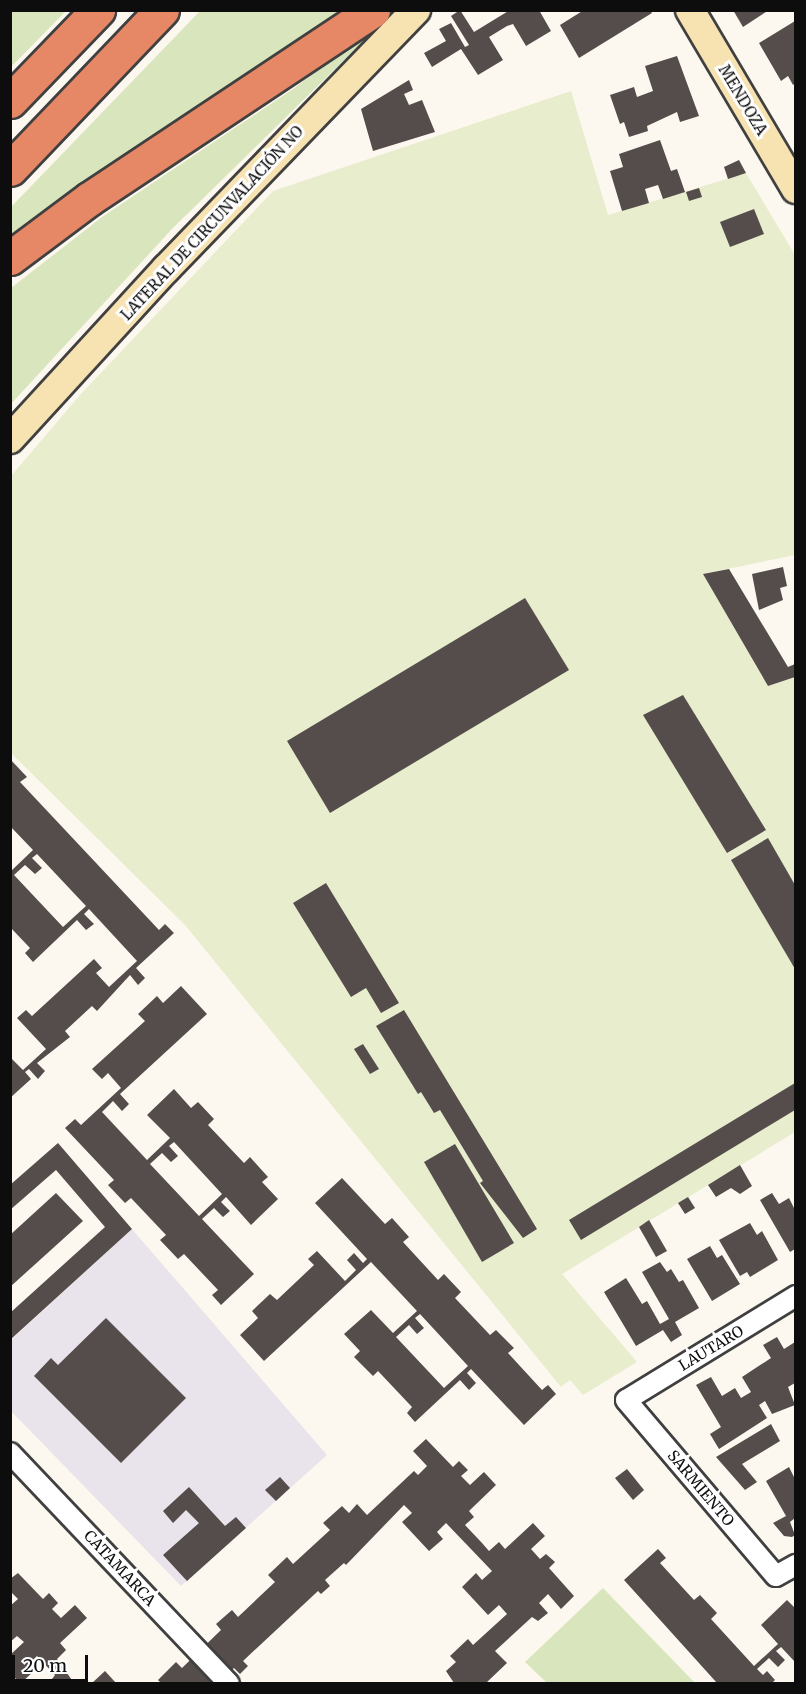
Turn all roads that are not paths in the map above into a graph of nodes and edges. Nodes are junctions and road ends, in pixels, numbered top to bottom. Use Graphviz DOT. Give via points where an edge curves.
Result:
graph roads {
  1 [pos="98,10"];
  2 [pos="162,10"];
  3 [pos="373,10"];
  4 [pos="416,10"];
  5 [pos="690,10"];
  6 [pos="10,101"];
  7 [pos="10,169"];
  8 [pos="795,189"];
  9 [pos="10,258"];
  10 [pos="10,439"];
  11 [pos="795,1296"];
  12 [pos="626,1400"];
  13 [pos="10,1453"];
  14 [pos="795,1564"];
  15 [pos="229,1683"];
  1 -- 6 [label="highway"];
  2 -- 7 [label="highway"];
  3 -- 9 [label="highway" via="89,199"];
  4 -- 10 [label="street, LATERAL DE CIRCUNVALACIÓN NO" via="166,269"];
  5 -- 8 [label="street, MENDOZA"];
  11 -- 12 [label="street, LAUTARO"];
  12 -- 14 [label="street, SARMIENTO" via="776,1576"];
  13 -- 15 [label="street, CATAMARCA"];
}
